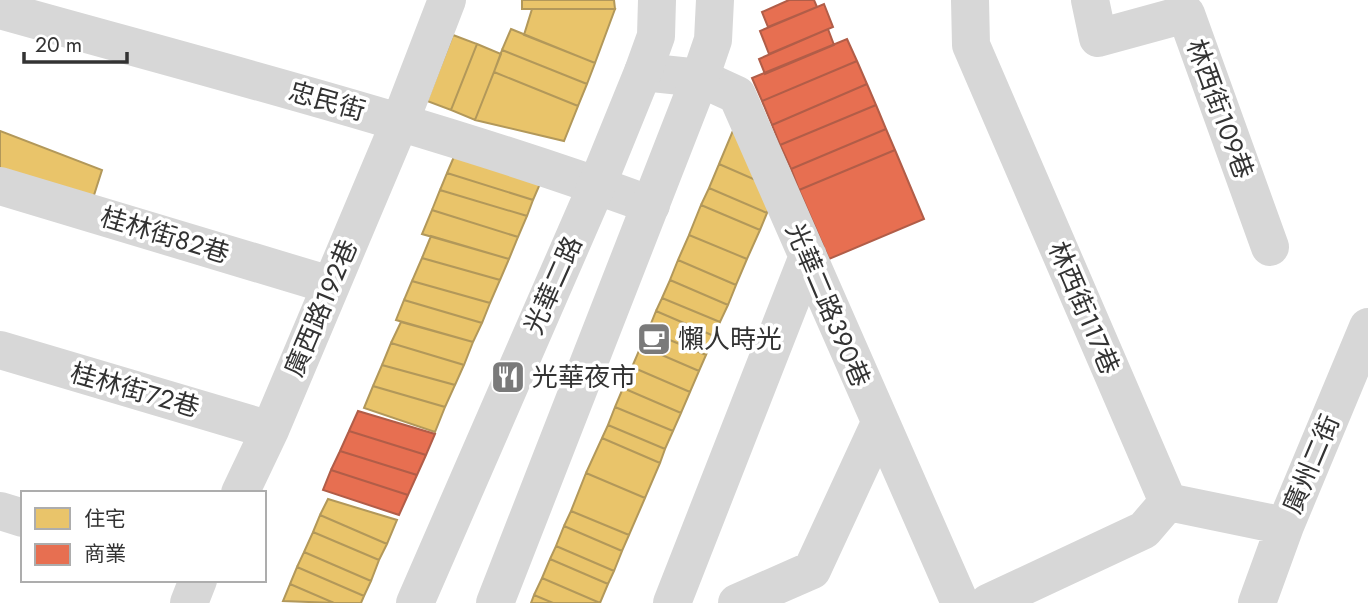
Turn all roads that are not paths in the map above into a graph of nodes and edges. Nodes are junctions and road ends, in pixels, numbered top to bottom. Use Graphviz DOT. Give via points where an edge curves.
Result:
graph roads {
  1 [pos="447,0"];
  2 [pos="657,0"];
  3 [pos="715,0"];
  4 [pos="970,0"];
  5 [pos="1090,0"];
  6 [pos="0,10"];
  7 [pos="643,72"];
  8 [pos="700,78"];
  9 [pos="400,122"];
  10 [pos="597,185"];
  11 [pos="0,186"];
  12 [pos="651,205"];
  13 [pos="1270,247"];
  14 [pos="808,256"];
  15 [pos="330,285"];
  16 [pos="1368,327"];
  17 [pos="0,350"];
  18 [pos="880,423"];
  19 [pos="270,430"];
  20 [pos="241,491"];
  21 [pos="1168,502"];
  22 [pos="0,511"];
  23 [pos="21,517"];
  24 [pos="1286,526"];
  25 [pos="197,582"];
  26 [pos="189,603"];
  27 [pos="415,603"];
  28 [pos="495,603"];
  29 [pos="672,603"];
  30 [pos="737,603"];
  31 [pos="960,603"];
  32 [pos="988,603"];
  33 [pos="1257,603"];
  1 -- 9 [label="street, 廣西路192巷"];
  2 -- 7 [label="street, 光華二路" via="656,36"];
  3 -- 8 [label="street" via="713,40"];
  4 -- 21 [label="street, 林西街117巷" via="971,45"];
  5 -- 13 [label="street, 林西街109巷" via="1098,38 1186,14"];
  6 -- 9 [label="street, 忠民街"];
  7 -- 8 [label="street, 光華二路390巷"];
  7 -- 10 [label="street, 光華二路"];
  8 -- 12 [label="street"];
  8 -- 14 [label="street, 光華二路390巷" via="737,95"];
  9 -- 10 [label="street, 忠民街"];
  9 -- 15 [label="street, 廣西路192巷"];
  10 -- 12 [label="street, 忠民街"];
  10 -- 27 [label="street, 光華二路"];
  11 -- 15 [label="street, 桂林街82巷"];
  12 -- 28 [label="street"];
  14 -- 18 [label="street, 光華二路390巷"];
  14 -- 29 [label="street"];
  15 -- 19 [label="street, 廣西路192巷"];
  16 -- 24 [label="street, 廣州二街"];
  17 -- 19 [label="street, 桂林街72巷"];
  18 -- 30 [label="street" via="812,570"];
  18 -- 31 [label="street, 光華二路390巷"];
  19 -- 20 [label="street, 廣西路192巷"];
  21 -- 24 [label="street"];
  21 -- 32 [label="street" via="1144,530"];
  22 -- 23 [label="street"];
  24 -- 33 [label="street, 廣州二街"];
  25 -- 26 [label="street"];
}
